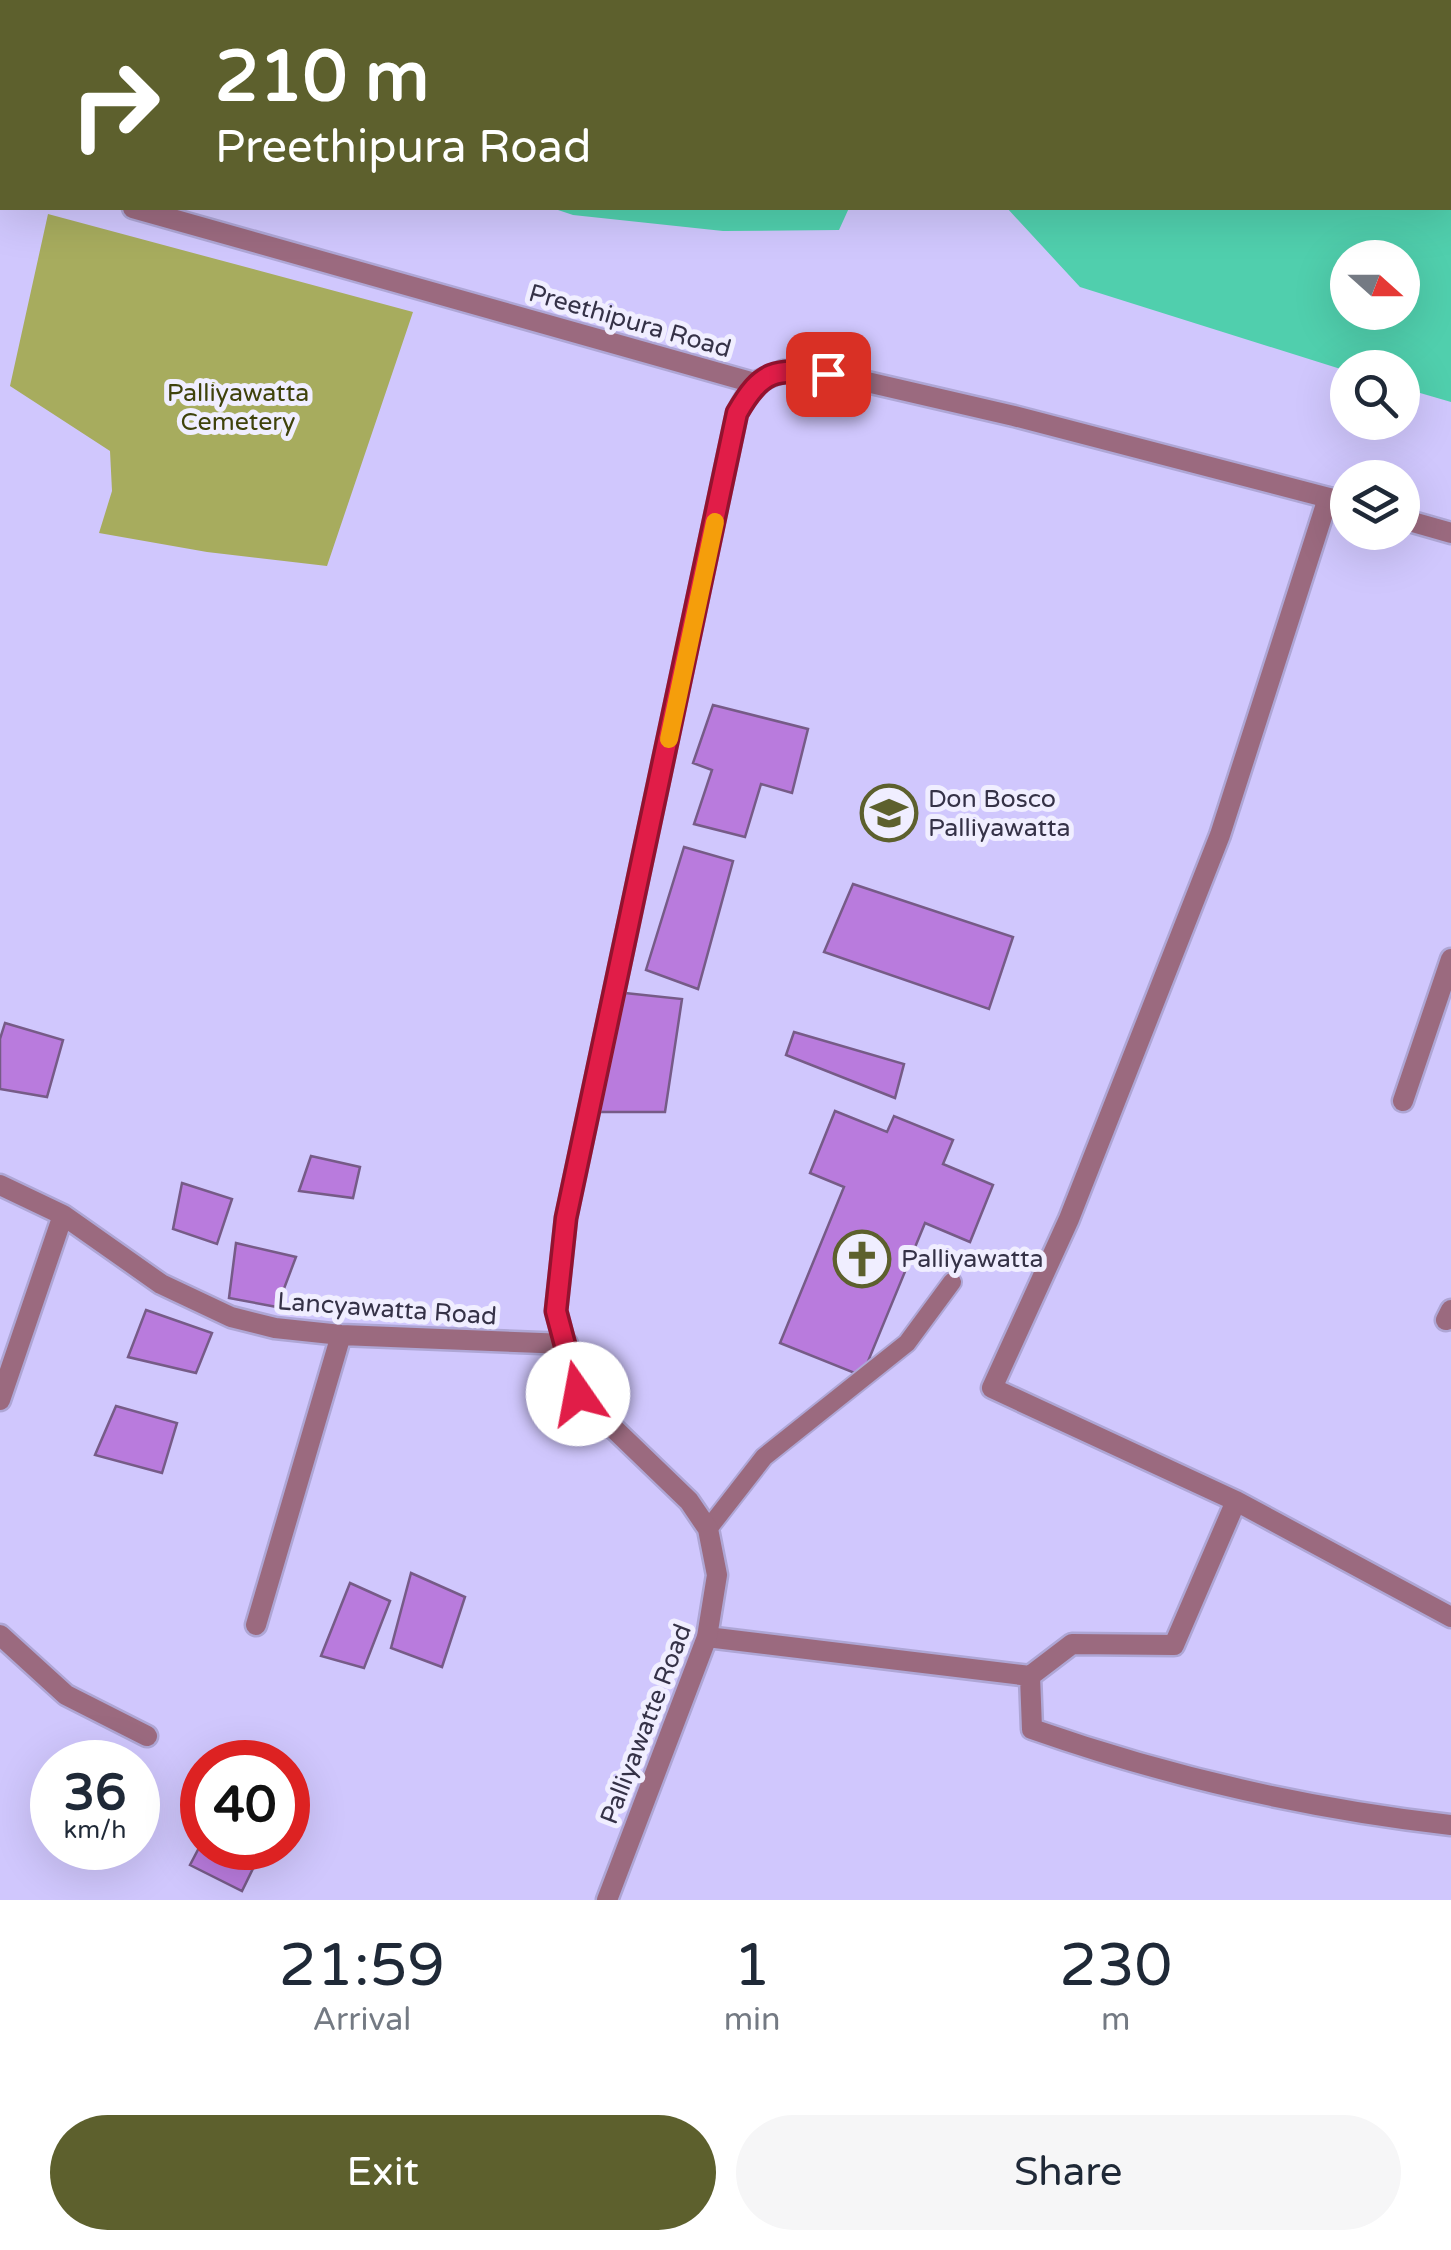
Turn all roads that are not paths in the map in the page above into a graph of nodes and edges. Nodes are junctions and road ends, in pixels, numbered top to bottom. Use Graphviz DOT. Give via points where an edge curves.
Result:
graph roads {
  1 [pos="141,210"];
  2 [pos="754,383"];
  3 [pos="1330,498"];
  4 [pos="1330,523"];
  5 [pos="1420,524"];
  6 [pos="1451,532"];
  7 [pos="1451,959"];
  8 [pos="1403,1101"];
  9 [pos="0,1185"];
  10 [pos="63,1215"];
  11 [pos="952,1282"];
  12 [pos="341,1335"];
  13 [pos="567,1344"];
  14 [pos="0,1400"];
  15 [pos="1236,1501"];
  16 [pos="708,1529"];
  17 [pos="1451,1617"];
  18 [pos="256,1625"];
  19 [pos="0,1635"];
  20 [pos="707,1637"];
  21 [pos="1030,1676"];
  22 [pos="147,1736"];
  23 [pos="1451,1825"];
  24 [pos="607,1900"];
  1 -- 2 [label="street, Preethipura Road"];
  2 -- 3 [label="street, Preethipura Road" via="783,371 828,374"];
  2 -- 13 [label="street, Palliyawatte Road" via="737,413 566,1218 556,1311"];
  4 -- 15 [label="street" via="1220,835 1070,1219 992,1380 992,1388"];
  5 -- 6 [label="street"];
  7 -- 8 [label="street"];
  9 -- 10 [label="street, Lancyawatta Road"];
  10 -- 12 [label="street, Lancyawatta Road" via="161,1284 231,1317"];
  10 -- 14 [label="street"];
  11 -- 16 [label="lane" via="907,1343 764,1457"];
  12 -- 13 [label="street, Lancyawatta Road"];
  12 -- 18 [label="street"];
  13 -- 16 [label="street, Palliyawatte Road" via="578,1394 663,1472"];
  15 -- 17 [label="street"];
  15 -- 21 [label="street" via="1174,1645 1072,1644"];
  16 -- 20 [label="street, Palliyawatte Road" via="717,1575"];
  19 -- 22 [label="street" via="66,1695"];
  20 -- 21 [label="street"];
  20 -- 24 [label="street, Palliyawatte Road"];
  21 -- 23 [label="street" via="1032,1728 1050,1735 1351,1814"];
}
